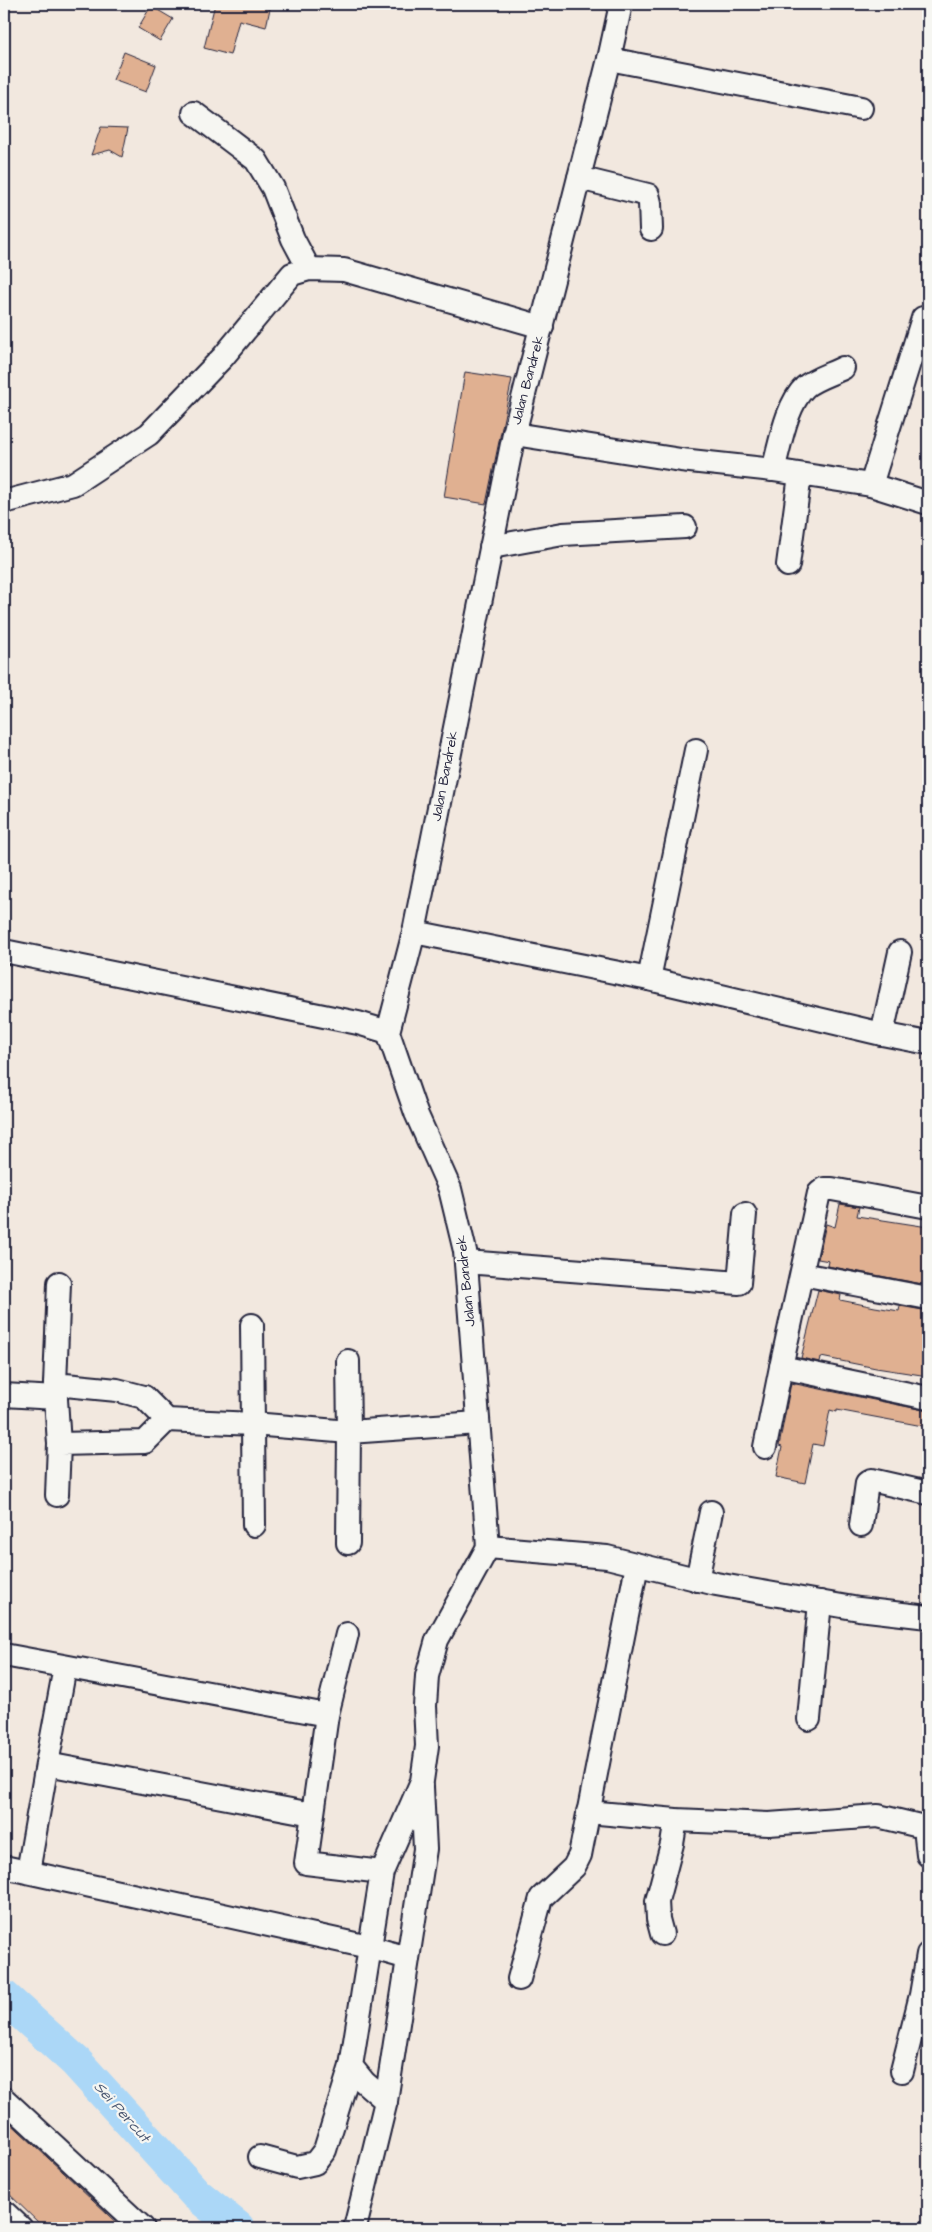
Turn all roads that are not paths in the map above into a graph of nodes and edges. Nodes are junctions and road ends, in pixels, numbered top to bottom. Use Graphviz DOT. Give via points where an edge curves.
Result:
graph roads {
  1 [pos="621,4"];
  2 [pos="609,59"];
  3 [pos="861,108"];
  4 [pos="194,113"];
  5 [pos="579,178"];
  6 [pos="651,229"];
  7 [pos="309,269"];
  8 [pos="923,318"];
  9 [pos="542,327"];
  10 [pos="842,368"];
  11 [pos="514,434"];
  12 [pos="773,470"];
  13 [pos="800,475"];
  14 [pos="871,485"];
  15 [pos="4,502"];
  16 [pos="928,503"];
  17 [pos="685,527"];
  18 [pos="491,546"];
  19 [pos="788,565"];
  20 [pos="696,750"];
  21 [pos="414,932"];
  22 [pos="4,951"];
  23 [pos="900,952"];
  24 [pos="649,978"];
  25 [pos="388,1032"];
  26 [pos="882,1034"];
  27 [pos="928,1043"];
  28 [pos="928,1207"];
  29 [pos="745,1214"];
  30 [pos="466,1262"];
  31 [pos="802,1274"];
  32 [pos="59,1283"];
  33 [pos="928,1298"];
  34 [pos="252,1325"];
  35 [pos="348,1361"];
  36 [pos="782,1367"];
  37 [pos="56,1391"];
  38 [pos="4,1395"];
  39 [pos="928,1398"];
  40 [pos="167,1420"];
  41 [pos="478,1423"];
  42 [pos="253,1424"];
  43 [pos="349,1432"];
  44 [pos="59,1444"];
  45 [pos="765,1447"];
  46 [pos="928,1493"];
  47 [pos="57,1495"];
  48 [pos="711,1512"];
  49 [pos="254,1525"];
  50 [pos="861,1525"];
  51 [pos="348,1543"];
  52 [pos="488,1548"];
  53 [pos="637,1565"];
  54 [pos="697,1580"];
  55 [pos="820,1602"];
  56 [pos="928,1617"];
  57 [pos="347,1634"];
  58 [pos="4,1655"];
  59 [pos="65,1667"];
  60 [pos="327,1715"];
  61 [pos="809,1719"];
  62 [pos="47,1764"];
  63 [pos="422,1781"];
  64 [pos="588,1812"];
  65 [pos="312,1814"];
  66 [pos="676,1820"];
  67 [pos="926,1828"];
  68 [pos="928,1855"];
  69 [pos="4,1867"];
  70 [pos="28,1872"];
  71 [pos="382,1872"];
  72 [pos="662,1934"];
  73 [pos="369,1947"];
  74 [pos="408,1958"];
  75 [pos="927,1960"];
  76 [pos="519,1979"];
  77 [pos="351,2066"];
  78 [pos="902,2071"];
  79 [pos="4,2099"];
  80 [pos="386,2101"];
  81 [pos="260,2157"];
  82 [pos="4,2212"];
  83 [pos="21,2228"];
  84 [pos="143,2228"];
  85 [pos="355,2228"];
  1 -- 2 [label="street, Jalan Bandrek"];
  2 -- 3 [label="street"];
  2 -- 5 [label="street, Jalan Bandrek"];
  4 -- 7 [label="street" via="256,160 273,188"];
  5 -- 6 [label="street" via="648,195"];
  5 -- 9 [label="street, Jalan Bandrek"];
  7 -- 9 [label="street" via="344,270"];
  7 -- 15 [label="street" via="292,274 223,358 149,434 73,484"];
  8 -- 14 [label="street"];
  9 -- 11 [label="street, Jalan Bandrek"];
  10 -- 12 [label="street" via="806,386 799,395 792,406"];
  11 -- 12 [label="street" via="681,460"];
  11 -- 18 [label="street, Jalan Bandrek"];
  12 -- 13 [label="street"];
  13 -- 14 [label="street"];
  13 -- 19 [label="street"];
  14 -- 16 [label="street"];
  17 -- 18 [label="street" via="563,534"];
  18 -- 21 [label="street, Jalan Bandrek"];
  20 -- 24 [label="street"];
  21 -- 24 [label="street"];
  21 -- 25 [label="street, Jalan Bandrek"];
  22 -- 25 [label="street" via="358,1023"];
  23 -- 26 [label="street"];
  24 -- 26 [label="street"];
  25 -- 30 [label="street, Jalan Bandrek" via="416,1112 450,1189"];
  26 -- 27 [label="street"];
  28 -- 31 [label="street" via="824,1189 819,1193"];
  29 -- 30 [label="street" via="739,1283"];
  30 -- 41 [label="street, Jalan Bandrek"];
  31 -- 33 [label="street"];
  31 -- 36 [label="street"];
  32 -- 37 [label="street"];
  34 -- 42 [label="street"];
  35 -- 43 [label="street"];
  36 -- 39 [label="street"];
  36 -- 45 [label="street"];
  37 -- 38 [label="street"];
  37 -- 40 [label="street" via="117,1390 138,1395"];
  37 -- 44 [label="street"];
  40 -- 42 [label="street"];
  40 -- 44 [label="street" via="145,1442"];
  41 -- 43 [label="street"];
  41 -- 52 [label="street, Jalan Bandrek"];
  42 -- 43 [label="street"];
  42 -- 49 [label="street"];
  43 -- 51 [label="street"];
  44 -- 47 [label="street"];
  46 -- 50 [label="street" via="871,1480"];
  48 -- 54 [label="street"];
  52 -- 53 [label="street" via="607,1557"];
  52 -- 63 [label="street" via="438,1640 427,1676 427,1746"];
  53 -- 54 [label="street"];
  53 -- 64 [label="street"];
  54 -- 55 [label="street"];
  55 -- 56 [label="street"];
  55 -- 61 [label="street"];
  57 -- 60 [label="street"];
  58 -- 59 [label="street"];
  59 -- 60 [label="street"];
  59 -- 62 [label="street"];
  60 -- 65 [label="street"];
  62 -- 65 [label="street"];
  62 -- 70 [label="street"];
  63 -- 71 [label="street"];
  63 -- 74 [label="street" via="424,1849"];
  64 -- 66 [label="street"];
  64 -- 76 [label="street" via="580,1855 574,1867 541,1898"];
  65 -- 71 [label="street" via="306,1863"];
  66 -- 67 [label="street" via="769,1824 878,1816"];
  66 -- 72 [label="street" via="656,1901"];
  67 -- 68 [label="street"];
  69 -- 70 [label="street"];
  70 -- 73 [label="street"];
  71 -- 73 [label="street"];
  73 -- 74 [label="street"];
  73 -- 77 [label="street"];
  74 -- 80 [label="street"];
  75 -- 78 [label="street"];
  77 -- 80 [label="street"];
  77 -- 81 [label="street" via="325,2150 316,2163 298,2167"];
  79 -- 84 [label="street"];
  80 -- 85 [label="street"];
  82 -- 83 [label="street"];
}
